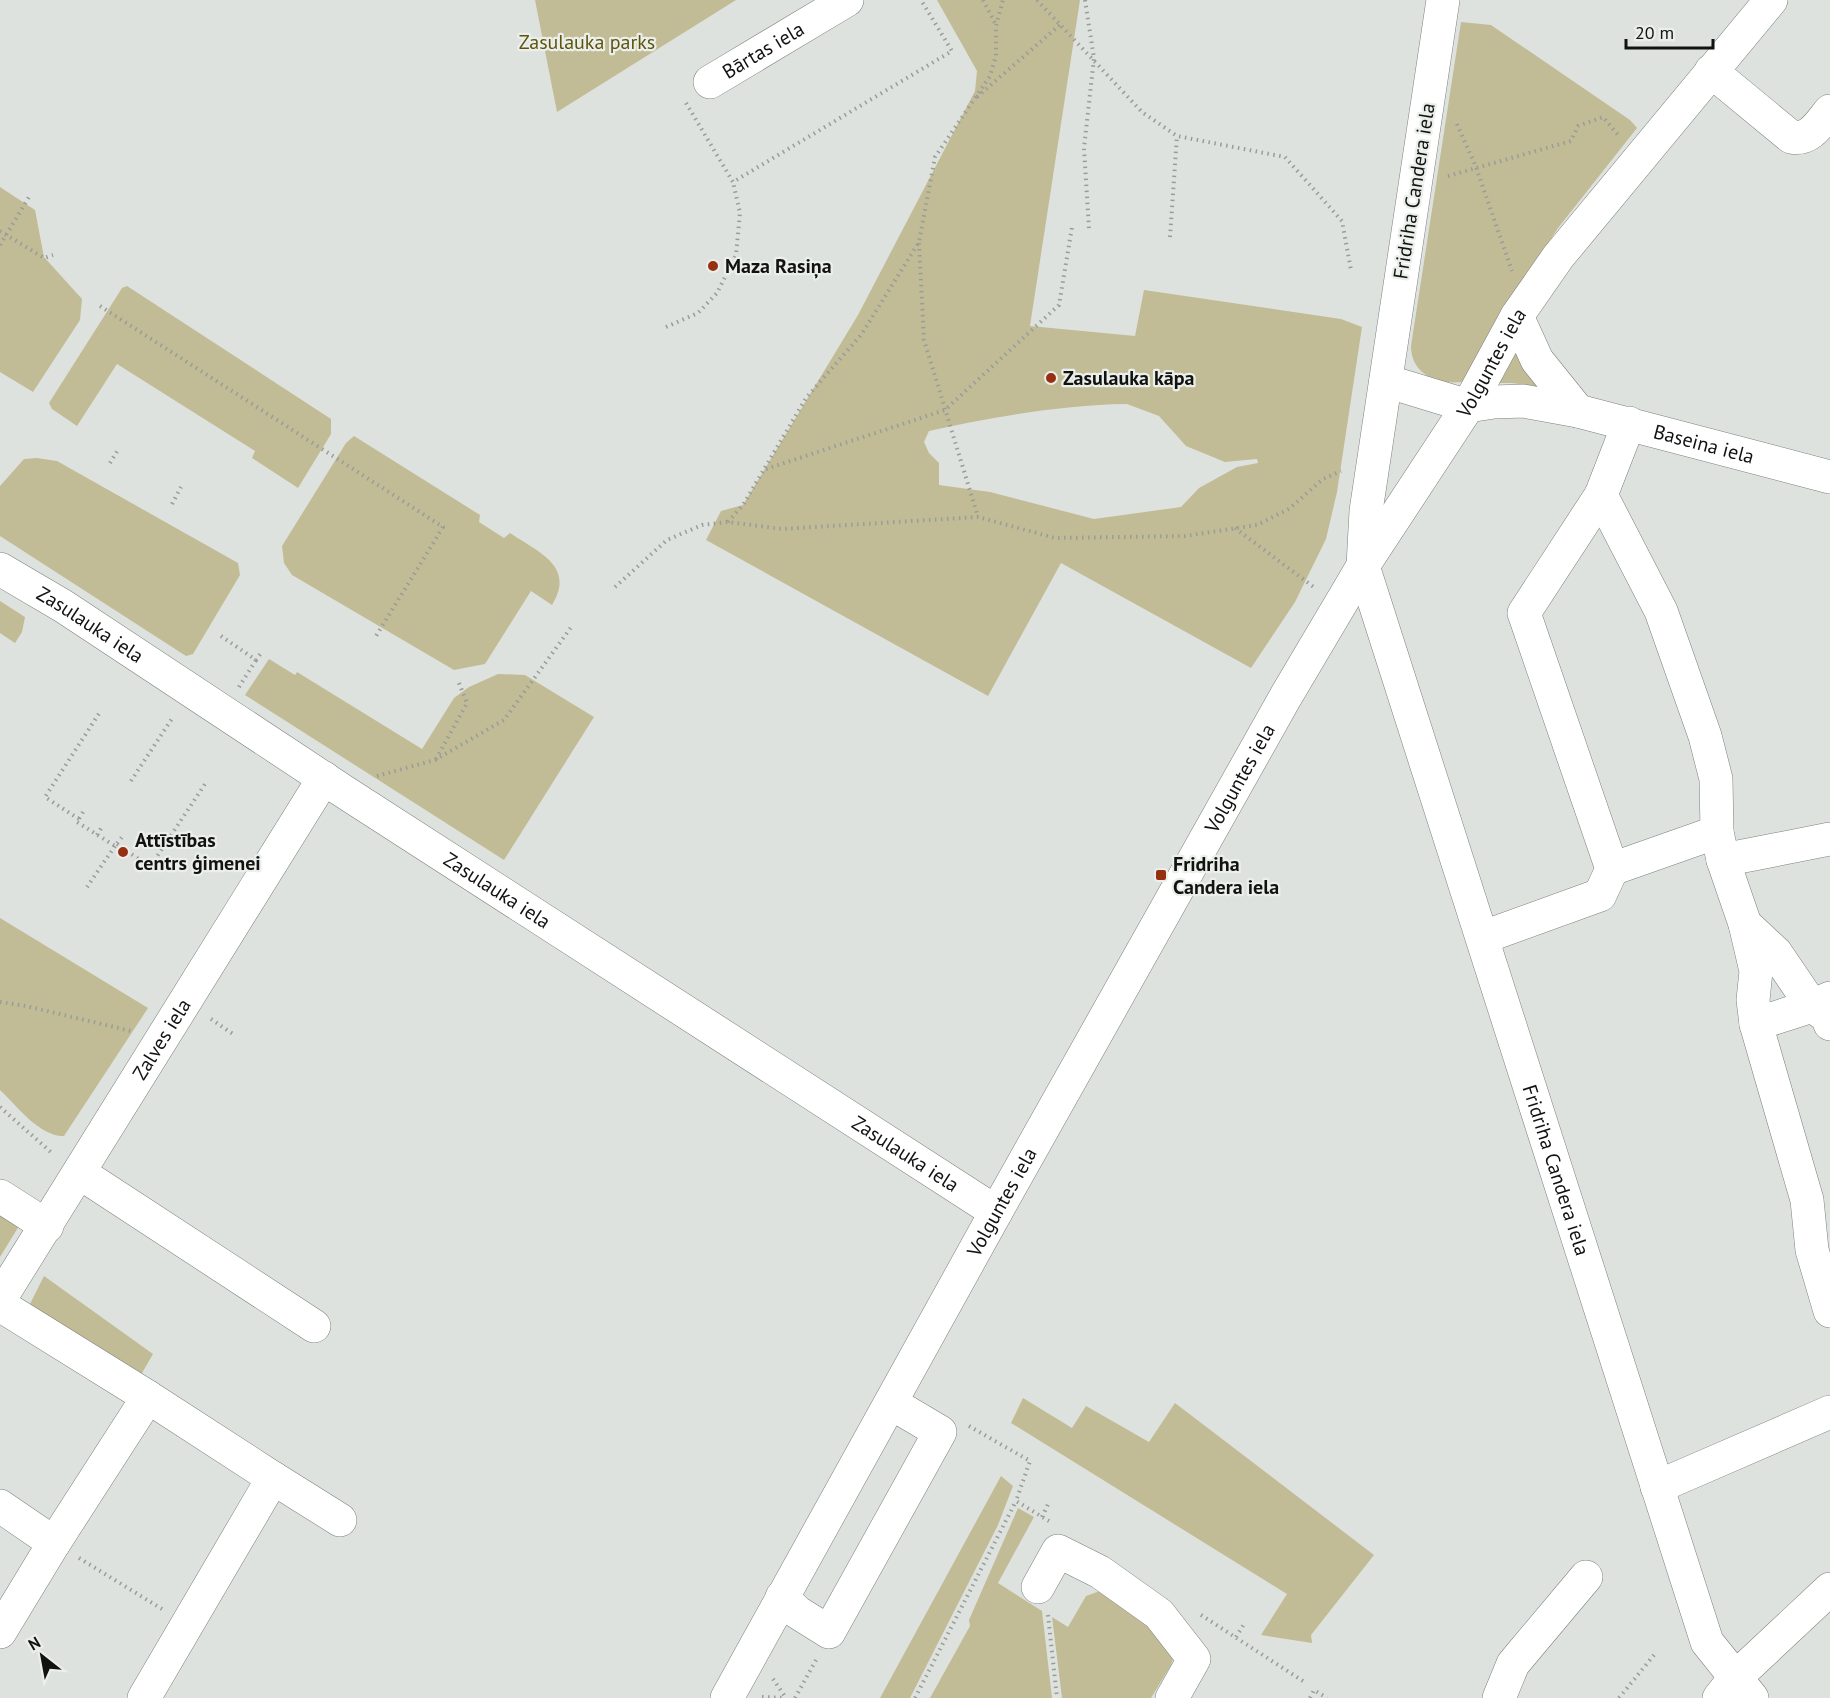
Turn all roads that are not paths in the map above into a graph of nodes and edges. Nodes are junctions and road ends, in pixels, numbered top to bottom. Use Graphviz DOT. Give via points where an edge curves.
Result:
graph roads {
  1 [pos="847,0"];
  2 [pos="1443,0"];
  3 [pos="1771,0"];
  4 [pos="1711,71"];
  5 [pos="710,82"];
  6 [pos="1830,111"];
  7 [pos="1523,307"];
  8 [pos="1386,381"];
  9 [pos="1468,406"];
  10 [pos="1578,411"];
  11 [pos="1629,423"];
  12 [pos="1830,477"];
  13 [pos="1601,495"];
  14 [pos="1363,566"];
  15 [pos="0,569"];
  16 [pos="324,778"];
  17 [pos="1830,839"];
  18 [pos="1720,846"];
  19 [pos="1611,869"];
  20 [pos="1745,924"];
  21 [pos="1484,937"];
  22 [pos="1824,1009"];
  23 [pos="1756,1024"];
  24 [pos="80,1173"];
  25 [pos="0,1196"];
  26 [pos="996,1212"];
  27 [pos="46,1226"];
  28 [pos="0,1299"];
  29 [pos="0,1305"];
  30 [pos="1830,1311"];
  31 [pos="314,1326"];
  32 [pos="148,1397"];
  33 [pos="891,1403"];
  34 [pos="1830,1413"];
  35 [pos="273,1478"];
  36 [pos="1657,1486"];
  37 [pos="0,1506"];
  38 [pos="340,1520"];
  39 [pos="54,1543"];
  40 [pos="1586,1577"];
  41 [pos="1038,1587"];
  42 [pos="1830,1589"];
  43 [pos="782,1597"];
  44 [pos="0,1632"];
  45 [pos="1735,1691"];
  46 [pos="739,1697"];
  47 [pos="144,1698"];
  48 [pos="1172,1698"];
  49 [pos="1499,1698"];
  1 -- 5 [label="street, Bārtas iela"];
  2 -- 8 [label="street, Fridriha Candera iela"];
  3 -- 4 [label="street, Volguntes iela"];
  4 -- 6 [label="street" via="1791,137 1812,133"];
  4 -- 7 [label="street, Volguntes iela" via="1590,216"];
  7 -- 9 [label="street, Volguntes iela"];
  7 -- 10 [label="street" via="1537,360"];
  8 -- 9 [label="street"];
  8 -- 14 [label="street, Fridriha Candera iela" via="1366,511"];
  9 -- 10 [label="street, Baseina iela" via="1523,401"];
  9 -- 14 [label="street, Volguntes iela"];
  10 -- 11 [label="street, Baseina iela"];
  11 -- 12 [label="street, Baseina iela"];
  11 -- 13 [label="street"];
  13 -- 18 [label="street" via="1661,611 1705,736 1716,779"];
  13 -- 19 [label="street" via="1524,613"];
  14 -- 21 [label="street, Fridriha Candera iela"];
  14 -- 26 [label="street, Volguntes iela"];
  15 -- 16 [label="street, Zasulauka iela" via="63,606"];
  16 -- 24 [label="street, Zalves iela"];
  16 -- 26 [label="street, Zasulauka iela"];
  17 -- 18 [label="street"];
  18 -- 19 [label="street"];
  18 -- 20 [label="street"];
  19 -- 21 [label="street" via="1600,895"];
  20 -- 22 [label="street"];
  20 -- 23 [label="street" via="1756,971"];
  21 -- 36 [label="street, Fridriha Candera iela"];
  22 -- 23 [label="street"];
  23 -- 30 [label="street" via="1807,1200 1812,1250"];
  24 -- 27 [label="street, Zalves iela"];
  24 -- 31 [label="street"];
  25 -- 27 [label="street"];
  26 -- 33 [label="street, Volguntes iela"];
  27 -- 28 [label="street, Zalves iela"];
  29 -- 32 [label="street"];
  32 -- 35 [label="street"];
  32 -- 39 [label="street"];
  33 -- 43 [label="street, Volguntes iela"];
  33 -- 43 [label="street" via="940,1432 828,1632"];
  34 -- 36 [label="street"];
  35 -- 38 [label="street"];
  35 -- 47 [label="street"];
  36 -- 45 [label="street, Fridriha Candera iela" via="1707,1642"];
  37 -- 39 [label="street"];
  39 -- 44 [label="street"];
  40 -- 49 [label="street" via="1513,1664"];
  41 -- 48 [label="street" via="1058,1551 1100,1572 1158,1614 1194,1659"];
  42 -- 45 [label="street"];
  43 -- 46 [label="street, Volguntes iela"];
}
